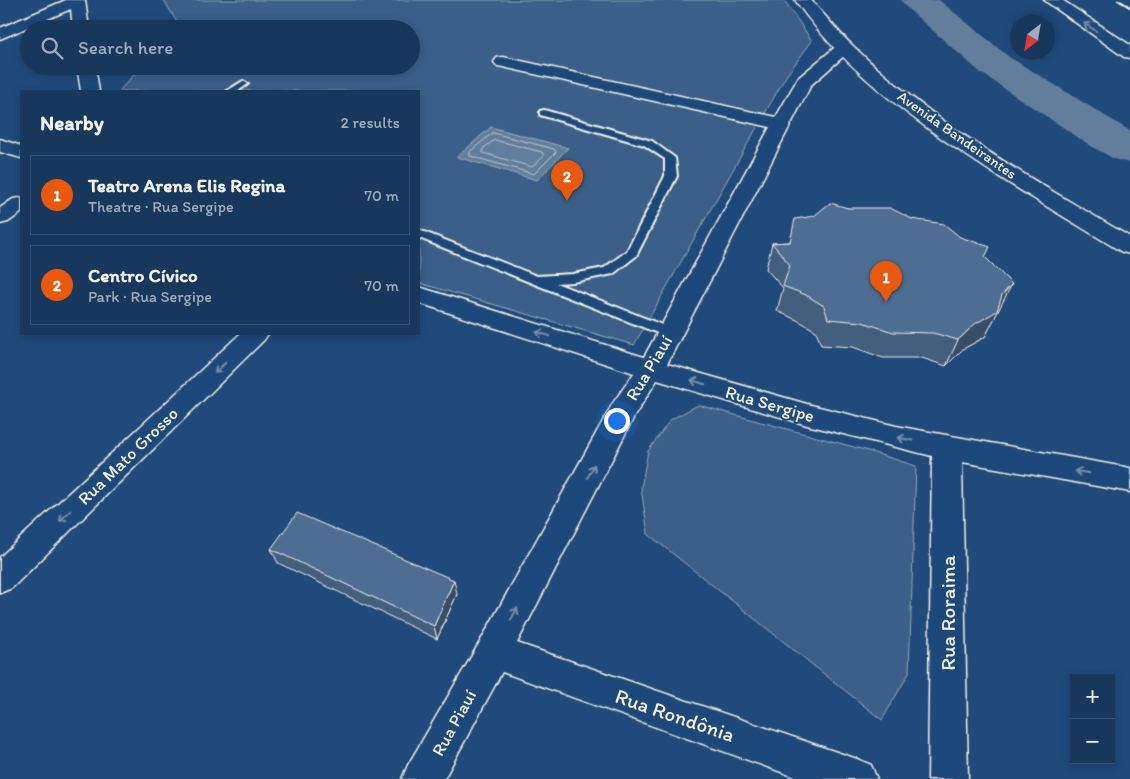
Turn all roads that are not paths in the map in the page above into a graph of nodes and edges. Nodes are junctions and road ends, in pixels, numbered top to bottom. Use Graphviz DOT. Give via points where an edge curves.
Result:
graph roads {
  1 [pos="803,0"];
  2 [pos="1052,0"];
  3 [pos="77,1"];
  4 [pos="33,20"];
  5 [pos="80,20"];
  6 [pos="20,25"];
  7 [pos="0,34"];
  8 [pos="846,48"];
  9 [pos="1130,53"];
  10 [pos="502,62"];
  11 [pos="87,75"];
  12 [pos="243,84"];
  13 [pos="90,90"];
  14 [pos="234,90"];
  15 [pos="544,113"];
  16 [pos="782,124"];
  17 [pos="0,145"];
  18 [pos="20,152"];
  19 [pos="20,205"];
  20 [pos="0,216"];
  21 [pos="420,234"];
  22 [pos="1130,247"];
  23 [pos="537,280"];
  24 [pos="420,295"];
  25 [pos="670,333"];
  26 [pos="254,335"];
  27 [pos="651,368"];
  28 [pos="947,448"];
  29 [pos="1130,480"];
  30 [pos="0,578"];
  31 [pos="494,652"];
  32 [pos="422,779"];
  33 [pos="857,779"];
  34 [pos="948,779"];
  1 -- 8 [label="street, Avenida Bandeirantes"];
  9 -- 2 [label="street, one-way"];
  3 -- 4 [label="street"];
  3 -- 5 [label="street"];
  6 -- 7 [label="street"];
  8 -- 16 [label="street, Rua Piauí" via="804,82"];
  8 -- 22 [label="street, Avenida Bandeirantes" via="896,94 963,142"];
  10 -- 16 [label="street"];
  11 -- 13 [label="street"];
  12 -- 14 [label="lane"];
  15 -- 23 [label="lane" via="648,143 670,158 670,176 632,254 608,271 573,278"];
  16 -- 25 [label="street, Rua Piauí"];
  17 -- 18 [label="street"];
  19 -- 20 [label="street"];
  21 -- 23 [label="lane"];
  23 -- 25 [label="lane"];
  27 -- 24 [label="street, Rua Sergipe, one-way"];
  25 -- 27 [label="street, Rua Piauí"];
  26 -- 30 [label="street, Rua Mato Grosso, one-way"];
  28 -- 27 [label="street, Rua Sergipe, one-way" via="864,430"];
  31 -- 27 [label="street, Rua Piauí, one-way" via="624,410"];
  29 -- 28 [label="street, Rua Sergipe, one-way"];
  28 -- 34 [label="street, Rua Roraima"];
  31 -- 32 [label="street, Rua Piauí"];
  31 -- 33 [label="street, Rua Rondônia"];
}
